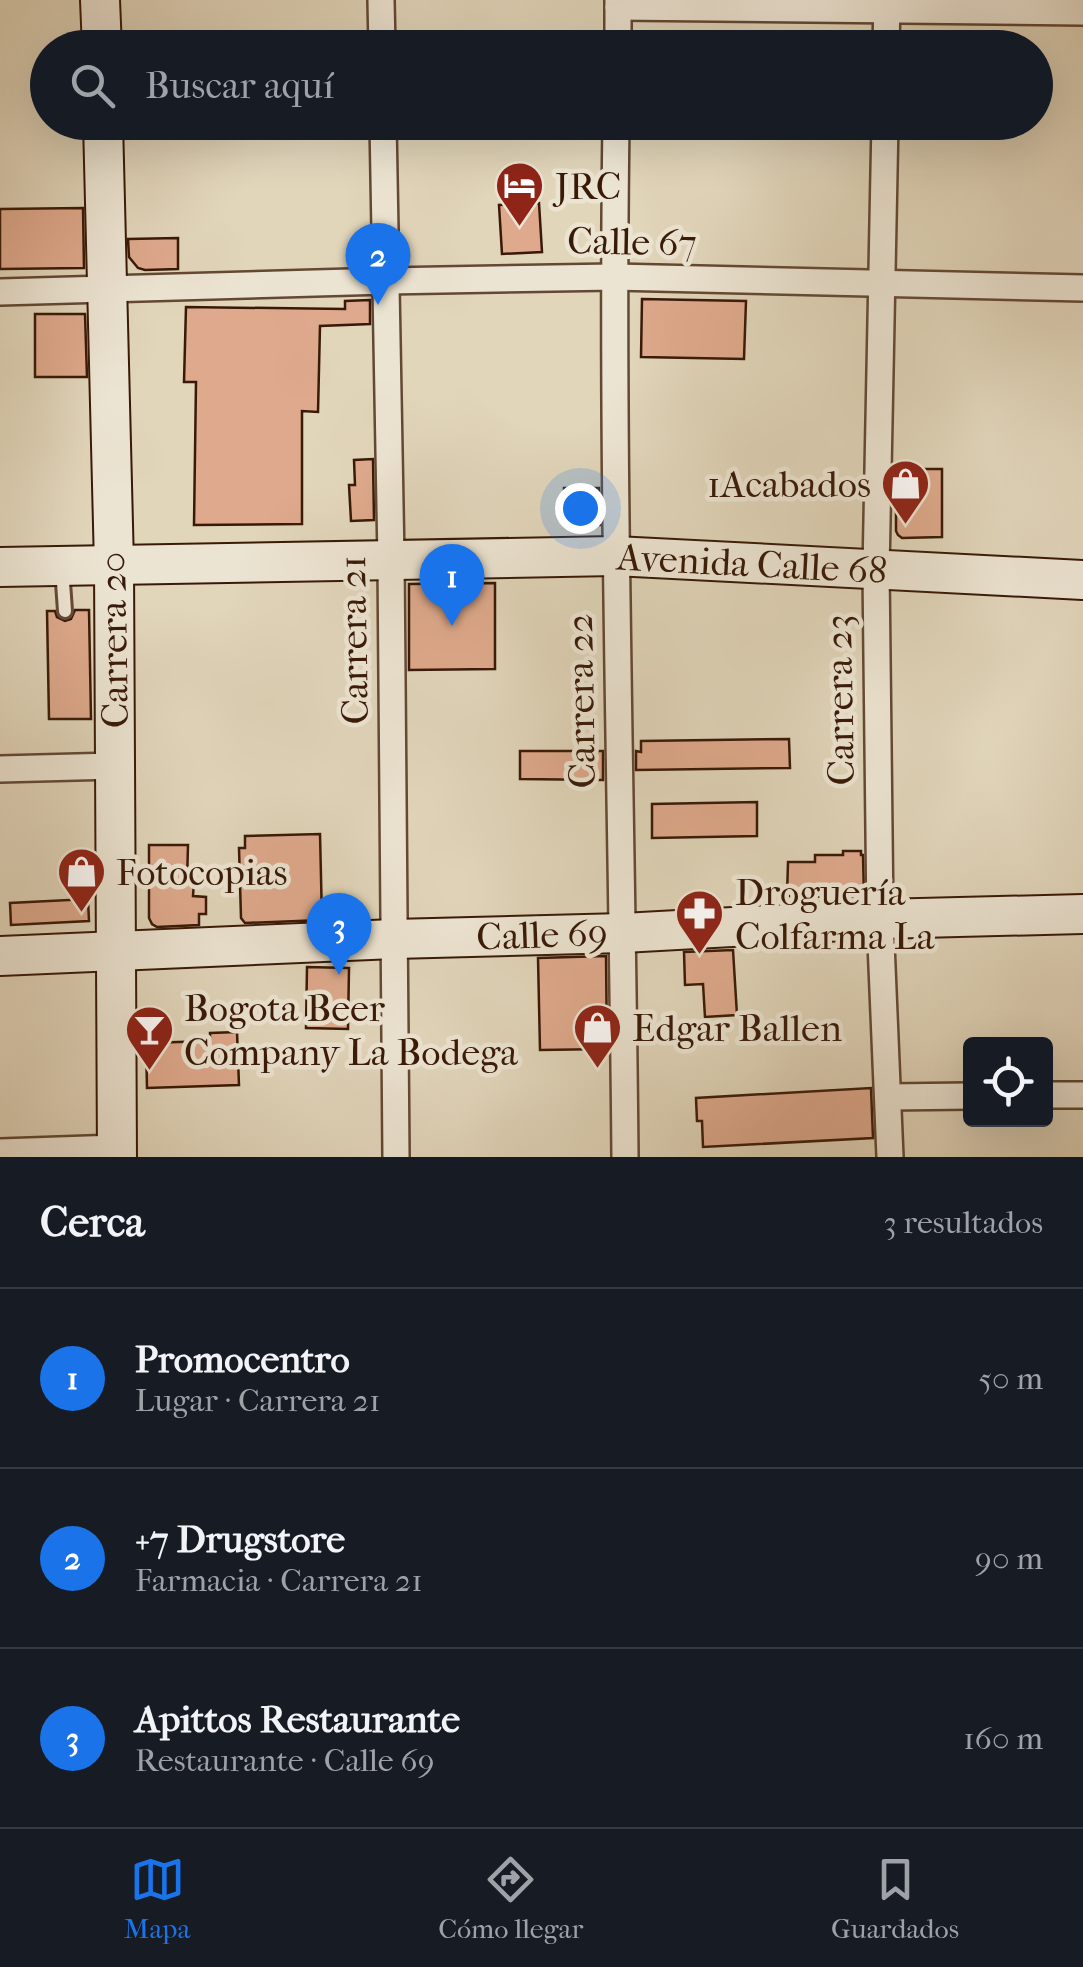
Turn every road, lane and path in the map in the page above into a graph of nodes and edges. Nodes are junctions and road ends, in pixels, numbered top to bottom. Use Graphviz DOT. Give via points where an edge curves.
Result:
graph roads {
  1 [pos="100,0"];
  2 [pos="381,0"];
  3 [pos="618,3"];
  4 [pos="887,4"];
  5 [pos="1083,12"];
  6 [pos="101,30"];
  7 [pos="382,30"];
  8 [pos="618,30"];
  9 [pos="886,30"];
  10 [pos="103,140"];
  11 [pos="384,140"];
  12 [pos="616,140"];
  13 [pos="884,140"];
  14 [pos="614,277"];
  15 [pos="386,281"];
  16 [pos="882,285"];
  17 [pos="1083,288"];
  18 [pos="107,289"];
  19 [pos="0,292"];
  20 [pos="616,556"];
  21 [pos="392,560"];
  22 [pos="114,565"];
  23 [pos="62,566"];
  24 [pos="0,567"];
  25 [pos="876,570"];
  26 [pos="1083,580"];
  27 [pos="65,610"];
  28 [pos="115,766"];
  29 [pos="0,769"];
  30 [pos="1083,914"];
  31 [pos="880,919"];
  32 [pos="623,933"];
  33 [pos="394,940"];
  34 [pos="116,953"];
  35 [pos="0,956"];
  36 [pos="1053,1095"];
  37 [pos="1083,1095"];
  38 [pos="963,1096"];
  39 [pos="889,1097"];
  40 [pos="0,1152"];
  41 [pos="117,1152"];
  42 [pos="396,1157"];
  43 [pos="625,1157"];
  44 [pos="890,1157"];
  1 -- 6 [label="street"];
  2 -- 7 [label="street"];
  3 -- 4 [label="street"];
  3 -- 8 [label="street"];
  4 -- 5 [label="street"];
  4 -- 9 [label="street"];
  10 -- 18 [label="street, Carrera 20"];
  11 -- 15 [label="street, Carrera 21"];
  12 -- 14 [label="street, Carrera 22"];
  13 -- 16 [label="street, Carrera 23"];
  14 -- 15 [label="street, Calle 67"];
  14 -- 16 [label="street, Calle 67"];
  14 -- 20 [label="street, Carrera 22"];
  15 -- 18 [label="street, Calle 67"];
  15 -- 21 [label="street, Carrera 21"];
  16 -- 17 [label="street, Calle 67"];
  16 -- 25 [label="street, Carrera 23"];
  18 -- 19 [label="street, Calle 67"];
  18 -- 22 [label="street, Carrera 20"];
  20 -- 21 [label="street, Avenida Calle 68"];
  20 -- 25 [label="street, Avenida Calle 68"];
  20 -- 32 [label="street, Carrera 22"];
  21 -- 22 [label="street, Avenida Calle 68"];
  21 -- 33 [label="street, Carrera 21"];
  22 -- 23 [label="street, Avenida Calle 68"];
  22 -- 28 [label="street, Carrera 20" via="109,698"];
  23 -- 24 [label="street, Avenida Calle 68"];
  23 -- 27 [label="lane"];
  25 -- 26 [label="street, Avenida Calle 68"];
  25 -- 31 [label="street, Carrera 23"];
  28 -- 29 [label="street"];
  28 -- 34 [label="street, Carrera 20"];
  30 -- 31 [label="street, Calle 69"];
  31 -- 32 [label="street, Calle 69"];
  31 -- 39 [label="street, Carrera 23"];
  32 -- 33 [label="street, Calle 69"];
  32 -- 43 [label="street, Carrera 22"];
  33 -- 34 [label="street, Calle 69"];
  33 -- 42 [label="street, Carrera 21"];
  34 -- 35 [label="street, Calle 69"];
  34 -- 41 [label="street, Carrera 20"];
  36 -- 37 [label="street"];
  38 -- 39 [label="street"];
  39 -- 44 [label="street, Carrera 23"];
  40 -- 41 [label="street"];
}
